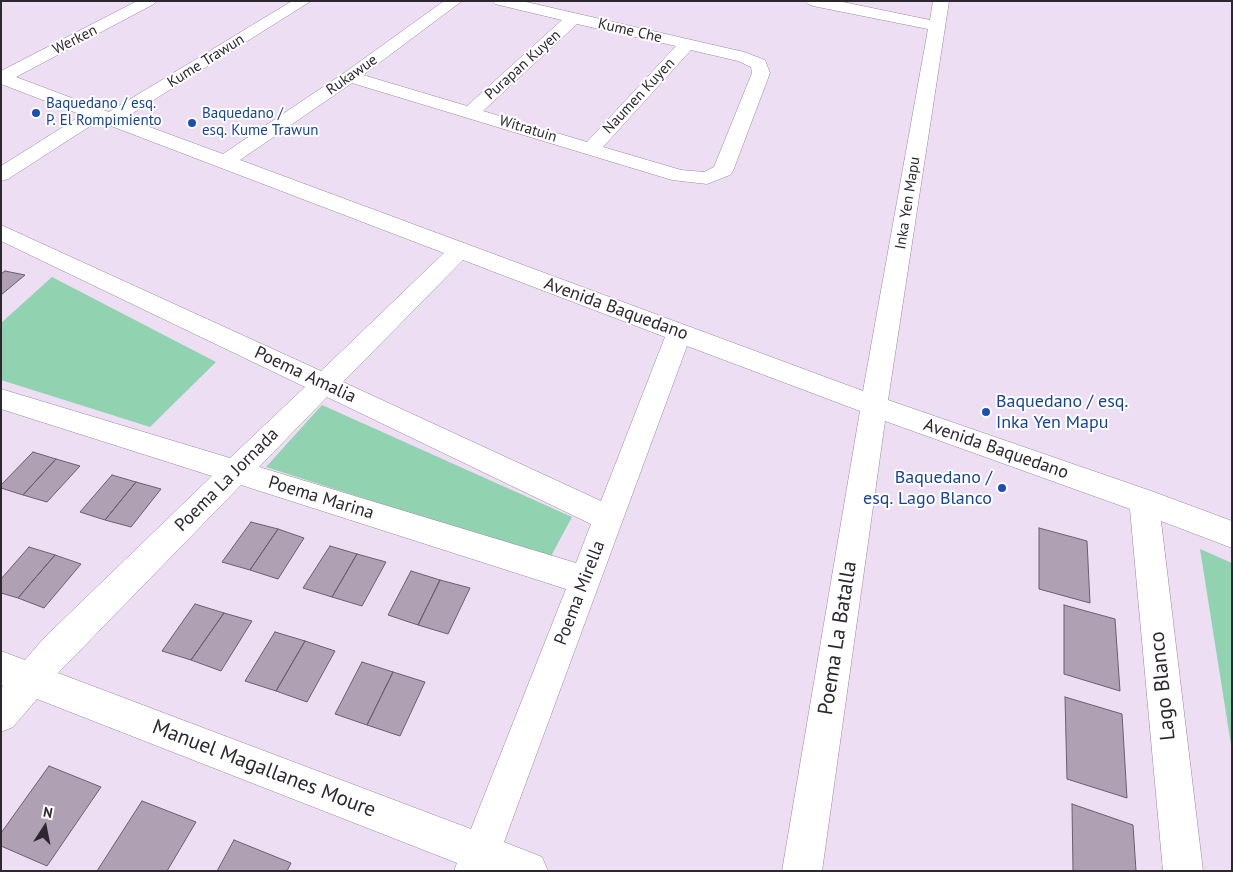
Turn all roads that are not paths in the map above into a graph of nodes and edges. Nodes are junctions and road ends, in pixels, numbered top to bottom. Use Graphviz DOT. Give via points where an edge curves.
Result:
graph roads {
  1 [pos="111,1"];
  2 [pos="303,1"];
  3 [pos="454,1"];
  4 [pos="500,1"];
  5 [pos="813,1"];
  6 [pos="941,1"];
  7 [pos="142,5"];
  8 [pos="574,18"];
  9 [pos="937,26"];
  10 [pos="687,44"];
  11 [pos="350,77"];
  12 [pos="1,78"];
  13 [pos="471,112"];
  14 [pos="102,117"];
  15 [pos="591,148"];
  16 [pos="223,163"];
  17 [pos="1,175"];
  18 [pos="707,178"];
  19 [pos="1,232"];
  20 [pos="459,251"];
  21 [pos="679,333"];
  22 [pos="324,384"];
  23 [pos="1,400"];
  24 [pos="874,406"];
  25 [pos="236,472"];
  26 [pos="1144,501"];
  27 [pos="608,518"];
  28 [pos="1232,535"];
  29 [pos="584,580"];
  30 [pos="16,674"];
  31 [pos="1,715"];
  32 [pos="477,862"];
  33 [pos="1189,868"];
  34 [pos="528,871"];
  35 [pos="802,871"];
  1 -- 7 [label="street"];
  2 -- 14 [label="street, Kume Trawun"];
  3 -- 11 [label="street, Rukawue"];
  4 -- 8 [label="street, Kume Che"];
  5 -- 9 [label="street"];
  6 -- 9 [label="street, Inka Yen Mapu"];
  7 -- 12 [label="street, Werken"];
  8 -- 10 [label="street, Kume Che"];
  8 -- 13 [label="street, Purapan Kuyen"];
  9 -- 24 [label="street, Inka Yen Mapu"];
  10 -- 15 [label="street, Naumen Kuyen"];
  10 -- 18 [label="street, Kume Che" via="744,57 759,64 762,70 726,167 719,174"];
  11 -- 13 [label="street, Witratuin"];
  11 -- 16 [label="street, Rukawue"];
  12 -- 14 [label="street, Avenida Baquedano"];
  13 -- 15 [label="street, Witratuin"];
  14 -- 16 [label="street, Avenida Baquedano"];
  14 -- 17 [label="street, Kume Trawun"];
  15 -- 18 [label="street, Witratuin" via="673,174"];
  16 -- 20 [label="street, Avenida Baquedano"];
  19 -- 22 [label="street, Poema Amalia"];
  20 -- 21 [label="street, Avenida Baquedano"];
  20 -- 22 [label="street, Poema La Jornada"];
  21 -- 24 [label="street, Avenida Baquedano"];
  21 -- 27 [label="street, Poema Mirella"];
  22 -- 25 [label="street, Poema La Jornada"];
  22 -- 27 [label="street, Poema Amalia"];
  23 -- 25 [label="street, Poema Marina"];
  24 -- 26 [label="street, Avenida Baquedano"];
  24 -- 35 [label="street, Poema La Batalla"];
  25 -- 29 [label="street, Poema Marina"];
  25 -- 30 [label="street, Poema La Jornada" via="56,650"];
  26 -- 28 [label="street, Avenida Baquedano"];
  26 -- 33 [label="street, Lago Blanco"];
  27 -- 29 [label="street, Poema Mirella"];
  29 -- 32 [label="street, Poema Mirella"];
  30 -- 31 [label="street, Poema La Jornada"];
  30 -- 32 [label="street, Manuel Magallanes Moure"];
  32 -- 34 [label="street, Manuel Magallanes Moure"];
}
